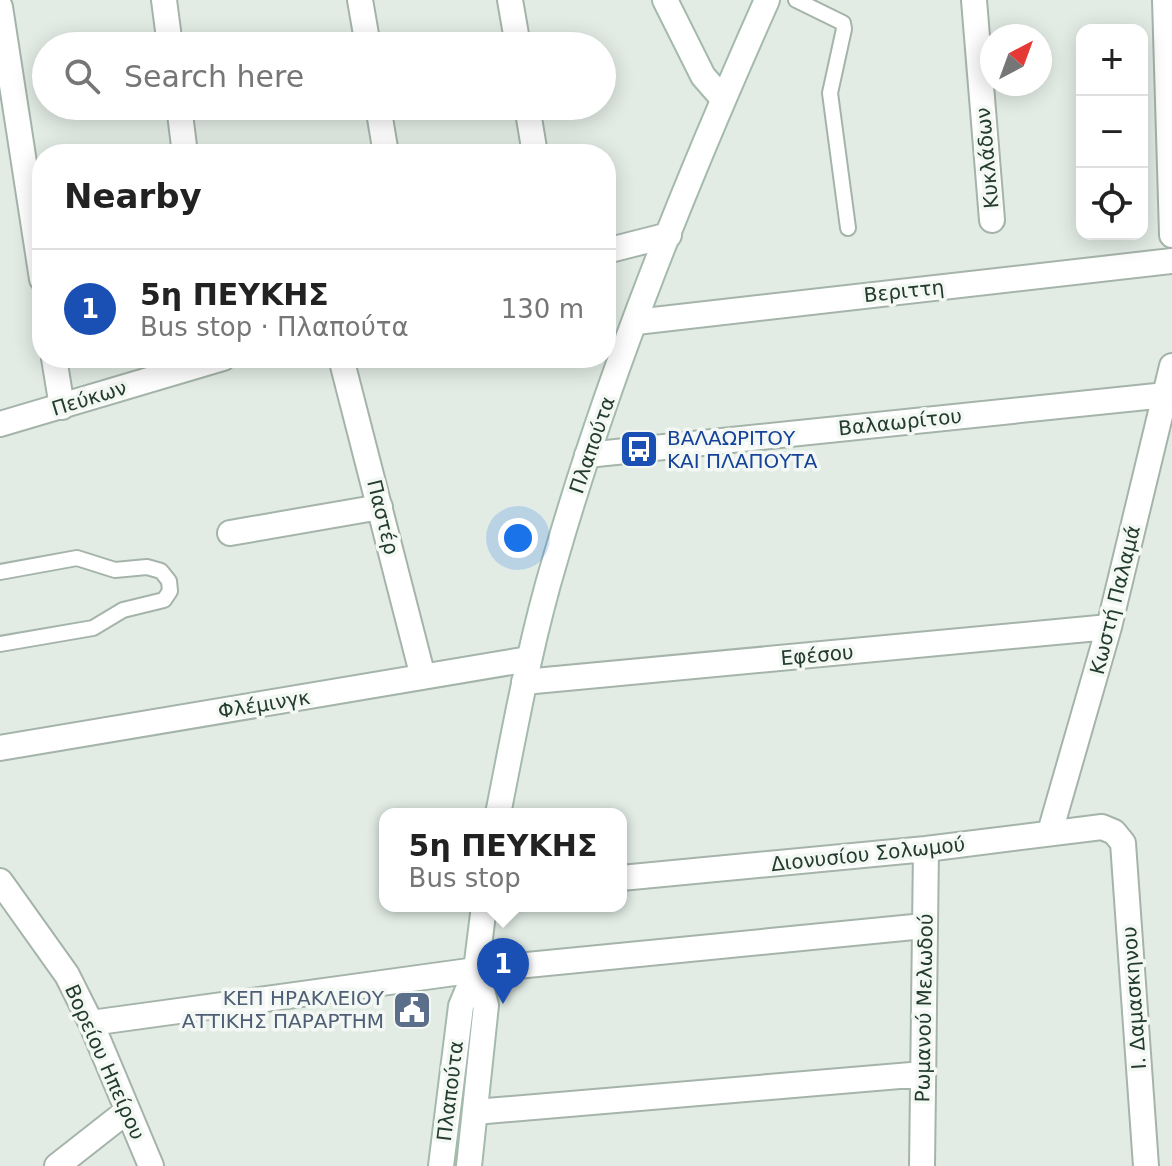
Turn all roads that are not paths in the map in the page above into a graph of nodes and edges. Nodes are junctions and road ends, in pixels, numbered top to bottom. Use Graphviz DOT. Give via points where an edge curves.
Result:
graph roads {
  1 [pos="164,0"];
  2 [pos="360,0"];
  3 [pos="510,0"];
  4 [pos="665,0"];
  5 [pos="767,0"];
  6 [pos="796,0"];
  7 [pos="974,0"];
  8 [pos="1165,0"];
  9 [pos="0,7"];
  10 [pos="168,32"];
  11 [pos="366,32"];
  12 [pos="516,32"];
  13 [pos="723,99"];
  14 [pos="181,120"];
  15 [pos="380,120"];
  16 [pos="529,120"];
  17 [pos="184,144"];
  18 [pos="384,144"];
  19 [pos="533,144"];
  20 [pos="32,214"];
  21 [pos="992,220"];
  22 [pos="848,228"];
  23 [pos="669,235"];
  24 [pos="1172,235"];
  25 [pos="616,248"];
  26 [pos="1172,261"];
  27 [pos="636,322"];
  28 [pos="1172,366"];
  29 [pos="56,368"];
  30 [pos="188,368"];
  31 [pos="344,368"];
  32 [pos="1166,395"];
  33 [pos="62,407"];
  34 [pos="0,424"];
  35 [pos="587,455"];
  36 [pos="380,507"];
  37 [pos="230,533"];
  38 [pos="0,572"];
  39 [pos="1109,627"];
  40 [pos="0,644"];
  41 [pos="526,671"];
  42 [pos="423,677"];
  43 [pos="0,748"];
  44 [pos="499,808"];
  45 [pos="1050,832"];
  46 [pos="1114,832"];
  47 [pos="926,849"];
  48 [pos="627,877"];
  49 [pos="0,881"];
  50 [pos="483,912"];
  51 [pos="924,926"];
  52 [pos="476,970"];
  53 [pos="91,1023"];
  54 [pos="923,1074"];
  55 [pos="127,1111"];
  56 [pos="475,1112"];
  57 [pos="57,1166"];
  58 [pos="151,1166"];
  59 [pos="441,1166"];
  60 [pos="469,1166"];
  61 [pos="922,1166"];
  62 [pos="1146,1166"];
  1 -- 10 [label="street"];
  2 -- 11 [label="street"];
  3 -- 12 [label="street"];
  4 -- 13 [label="street" via="703,76"];
  5 -- 13 [label="street, Πλαπούτα"];
  6 -- 22 [label="lane" via="843,23 830,93"];
  7 -- 21 [label="street, Κυκλάδων"];
  8 -- 24 [label="street"];
  9 -- 20 [label="street"];
  13 -- 23 [label="street, Πλαπούτα"];
  14 -- 17 [label="street"];
  15 -- 18 [label="street"];
  16 -- 19 [label="street"];
  23 -- 25 [label="street"];
  23 -- 27 [label="street, Πλαπούτα"];
  26 -- 27 [label="street, Βεριττη"];
  27 -- 35 [label="street, Πλαπούτα"];
  28 -- 32 [label="street, Κωστή Παλαμά"];
  29 -- 33 [label="street"];
  30 -- 33 [label="street, Πεύκων"];
  31 -- 36 [label="street, Παστέρ"];
  32 -- 35 [label="street, Βαλαωρίτου"];
  32 -- 39 [label="street, Κωστή Παλαμά"];
  33 -- 34 [label="street, Πεύκων"];
  35 -- 41 [label="street, Πλαπούτα"];
  36 -- 37 [label="street"];
  36 -- 42 [label="street, Παστέρ"];
  38 -- 40 [label="lane" via="77,558 115,570 161,571 170,591 164,600 123,610 93,628"];
  39 -- 41 [label="street, Εφέσου"];
  39 -- 45 [label="street, Κωστή Παλαμά"];
  41 -- 42 [label="street, Φλέμινγκ"];
  41 -- 44 [label="street, Πλαπούτα"];
  42 -- 43 [label="street, Φλέμινγκ"];
  45 -- 46 [label="street, Διονυσίου Σολωμού" via="1102,827"];
  45 -- 47 [label="street, Διονυσίου Σολωμού"];
  46 -- 62 [label="street, Ι. Δαμασκηνου" via="1123,843"];
  47 -- 48 [label="street, Διονυσίου Σολωμού"];
  47 -- 51 [label="street, Ρωμανού Μελωδού"];
  49 -- 53 [label="street, Βορείου Ηπείρου" via="67,975"];
  50 -- 52 [label="street, Πλαπούτα"];
  51 -- 52 [label="street"];
  51 -- 54 [label="street, Ρωμανού Μελωδού"];
  52 -- 53 [label="street"];
  52 -- 56 [label="street, Πλαπούτα" via="486,1005"];
  52 -- 59 [label="street, Πλαπούτα" via="461,1006"];
  53 -- 55 [label="street, Βορείου Ηπείρου"];
  54 -- 56 [label="street"];
  54 -- 61 [label="street, Ρωμανού Μελωδού"];
  55 -- 57 [label="street"];
  55 -- 58 [label="street, Βορείου Ηπείρου"];
  56 -- 60 [label="street, Πλαπούτα"];
}
